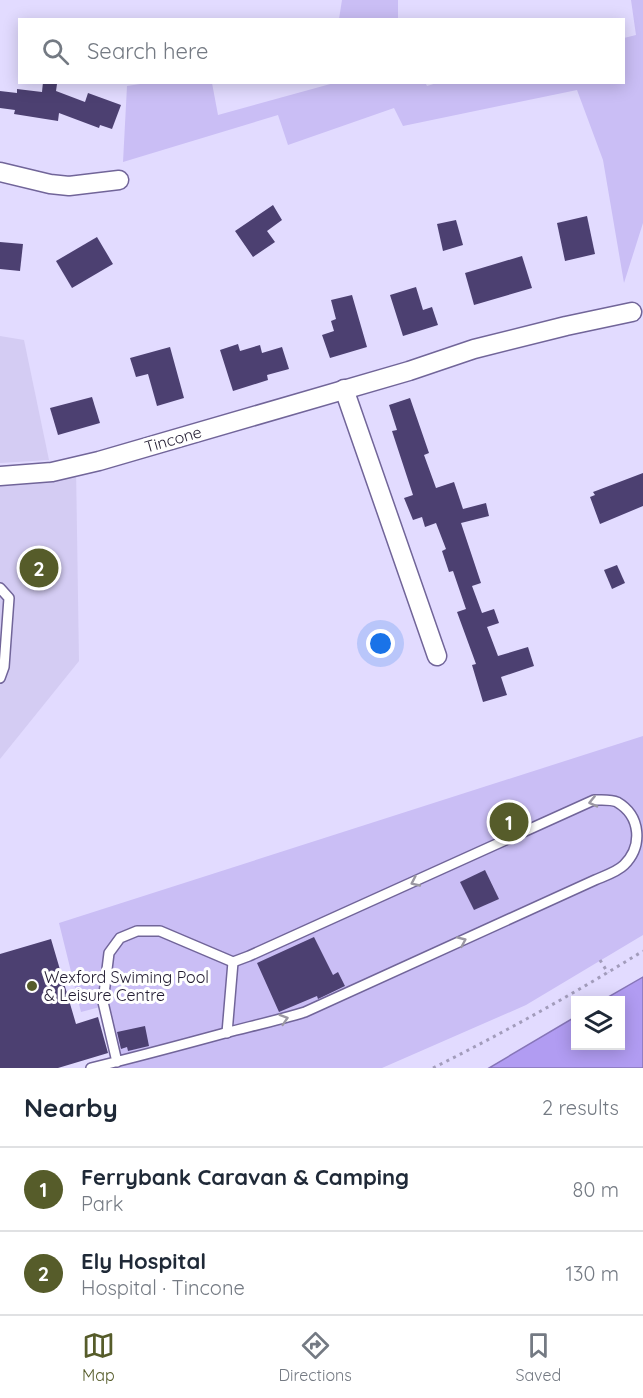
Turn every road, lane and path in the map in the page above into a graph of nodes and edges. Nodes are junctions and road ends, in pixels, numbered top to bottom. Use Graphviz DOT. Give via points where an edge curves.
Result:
graph roads {
  1 [pos="0,172"];
  2 [pos="119,180"];
  3 [pos="632,312"];
  4 [pos="344,389"];
  5 [pos="0,476"];
  6 [pos="0,588"];
  7 [pos="437,656"];
  8 [pos="0,678"];
  9 [pos="643,951"];
  10 [pos="600,960"];
  11 [pos="232,962"];
  12 [pos="608,973"];
  13 [pos="227,1033"];
  14 [pos="117,1062"];
  15 [pos="92,1068"];
  16 [pos="433,1068"];
  1 -- 2 [label="street" via="69,186"];
  3 -- 4 [label="street, Tincone" via="474,349"];
  4 -- 5 [label="street, Tincone" via="99,461 51,472"];
  4 -- 7 [label="street"];
  6 -- 8 [label="lane" via="9,597"];
  9 -- 12 [label="path"];
  10 -- 12 [label="path"];
  11 -- 13 [label="lane"];
  13 -- 11 [label="lane, one-way" via="305,1012 623,866 638,840 637,826 629,811 615,801 594,800"];
  11 -- 14 [label="lane" via="160,931 136,931 120,938 109,953 103,1002"];
  12 -- 16 [label="path"];
  13 -- 14 [label="lane"];
  14 -- 15 [label="lane"];
}
